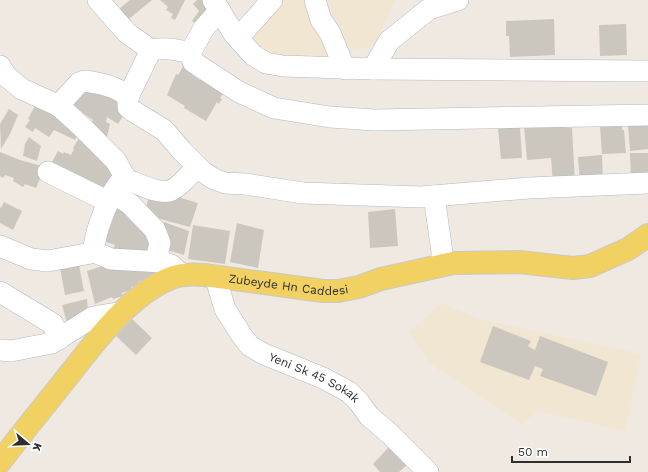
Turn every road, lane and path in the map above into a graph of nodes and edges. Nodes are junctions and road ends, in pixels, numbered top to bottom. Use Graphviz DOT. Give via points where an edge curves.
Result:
graph roads {
  1 [pos="98,0"];
  2 [pos="272,0"];
  3 [pos="315,0"];
  4 [pos="458,0"];
  5 [pos="219,9"];
  6 [pos="238,38"];
  7 [pos="151,50"];
  8 [pos="192,58"];
  9 [pos="345,69"];
  10 [pos="373,69"];
  11 [pos="648,71"];
  12 [pos="3,79"];
  13 [pos="130,104"];
  14 [pos="58,106"];
  15 [pos="648,115"];
  16 [pos="197,166"];
  17 [pos="48,172"];
  18 [pos="648,183"];
  19 [pos="116,191"];
  20 [pos="434,196"];
  21 [pos="648,235"];
  22 [pos="0,246"];
  23 [pos="92,251"];
  24 [pos="159,262"];
  25 [pos="442,265"];
  26 [pos="182,275"];
  27 [pos="215,276"];
  28 [pos="0,292"];
  29 [pos="123,312"];
  30 [pos="59,339"];
  31 [pos="0,350"];
  32 [pos="0,462"];
  33 [pos="428,472"];
  1 -- 7 [label="street" via="127,33"];
  2 -- 6 [label="street"];
  3 -- 9 [label="street" via="321,20 330,33"];
  4 -- 10 [label="street" via="429,9 389,41"];
  5 -- 6 [label="street"];
  5 -- 8 [label="street" via="204,28"];
  6 -- 9 [label="street" via="253,55 266,63"];
  7 -- 8 [label="street" via="174,49"];
  7 -- 13 [label="street"];
  8 -- 15 [label="street" via="239,92 274,108 330,117 376,120"];
  9 -- 10 [label="street"];
  10 -- 11 [label="street"];
  12 -- 14 [label="street"];
  13 -- 14 [label="street" via="124,94 107,86 84,81"];
  13 -- 16 [label="street" via="164,130"];
  14 -- 19 [label="street" via="116,161"];
  16 -- 19 [label="street" via="176,187 168,191 147,188"];
  16 -- 20 [label="street" via="214,179 225,183 304,192"];
  17 -- 19 [label="street"];
  18 -- 20 [label="street" via="529,188"];
  19 -- 23 [label="street" via="97,232"];
  19 -- 24 [label="street" via="154,230 160,242"];
  20 -- 25 [label="street"];
  21 -- 25 [label="main road, Zubeyde Hn Caddesi" via="614,257 590,266 573,268 518,262"];
  22 -- 23 [label="street" via="30,259 48,261"];
  23 -- 24 [label="street" via="111,259"];
  24 -- 26 [label="street" via="171,265"];
  25 -- 27 [label="main road, Zubeyde Hn Caddesi" via="338,291"];
  26 -- 27 [label="main road, Zubeyde Hn Caddesi"];
  26 -- 29 [label="main road, Zubeyde Hn Caddesi" via="156,285"];
  27 -- 33 [label="street, Yeni Sk 45 Sokak" via="224,309 250,346 349,392 369,416"];
  28 -- 30 [label="street" via="53,324"];
  29 -- 30 [label="street" via="93,317"];
  29 -- 32 [label="main road, Zubeyde Hn Caddesi" via="98,339"];
  30 -- 31 [label="street" via="52,344 11,351"];
}
